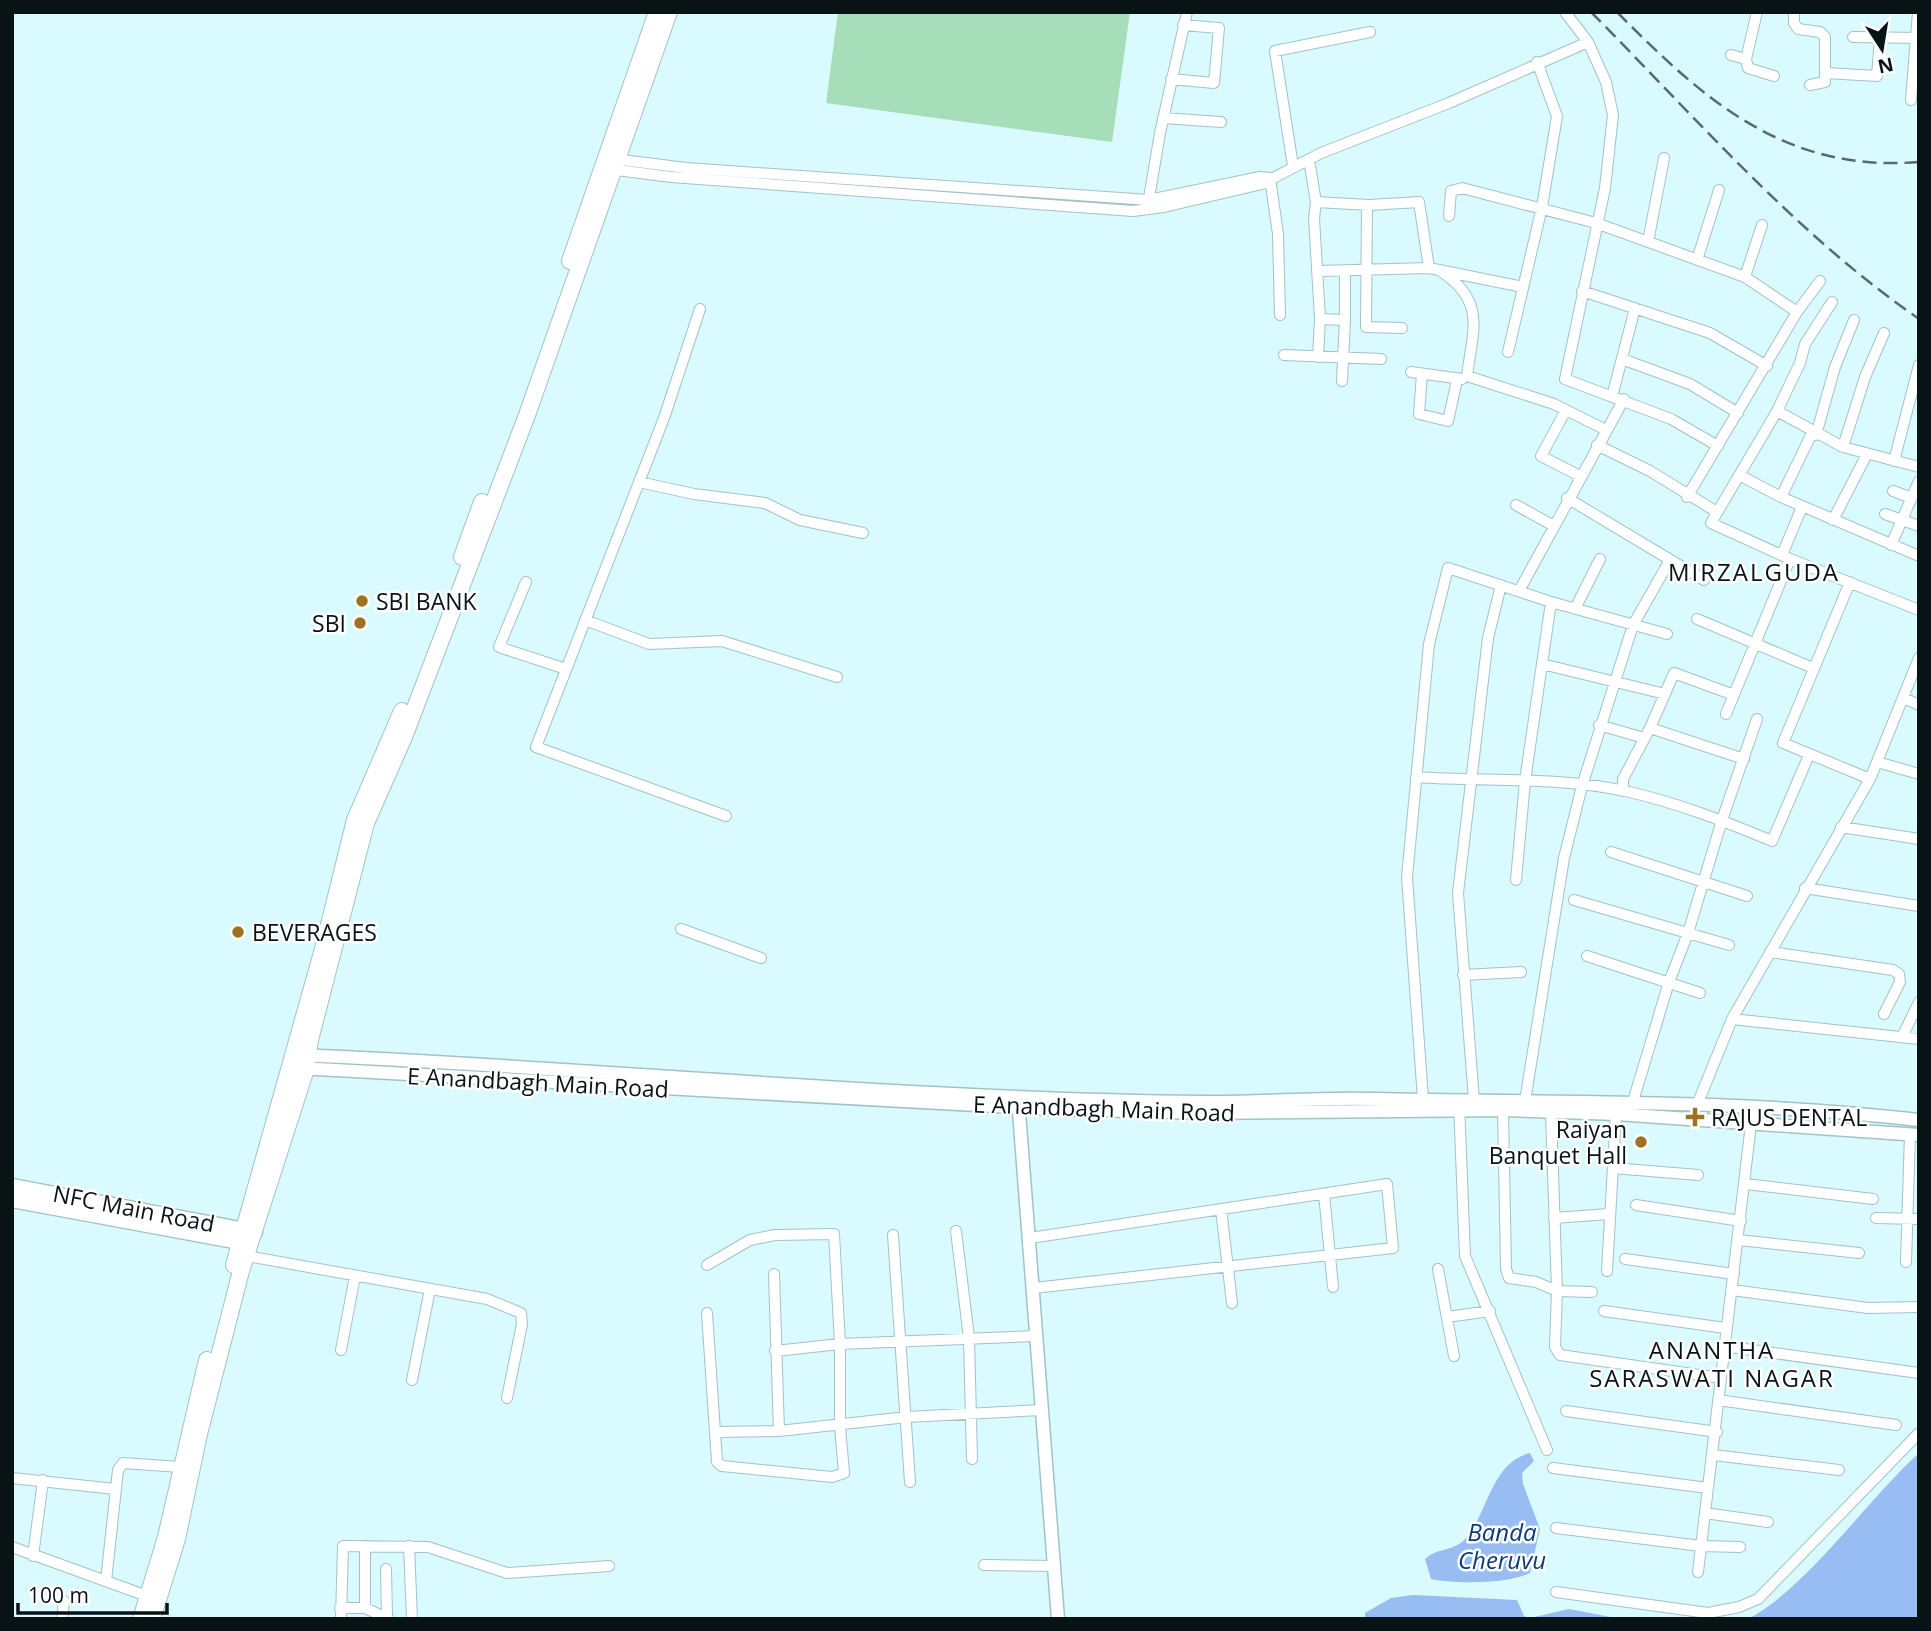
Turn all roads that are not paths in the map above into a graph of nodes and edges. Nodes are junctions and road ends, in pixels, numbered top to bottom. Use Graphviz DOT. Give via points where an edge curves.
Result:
graph roads {
  1 [pos="657,12"];
  2 [pos="669,12"];
  3 [pos="1188,12"];
  4 [pos="1565,12"];
  5 [pos="1757,12"];
  6 [pos="1794,12"];
  7 [pos="1918,12"];
  8 [pos="1183,25"];
  9 [pos="1370,32"];
  10 [pos="1853,37"];
  11 [pos="1880,37"];
  12 [pos="1917,38"];
  13 [pos="1588,42"];
  14 [pos="1731,55"];
  15 [pos="1746,59"];
  16 [pos="1537,62"];
  17 [pos="1826,74"];
  18 [pos="1774,76"];
  19 [pos="1171,79"];
  20 [pos="1810,85"];
  21 [pos="1911,100"];
  22 [pos="1163,118"];
  23 [pos="1220,122"];
  24 [pos="1664,158"];
  25 [pos="1309,160"];
  26 [pos="611,164"];
  27 [pos="1293,166"];
  28 [pos="1270,178"];
  29 [pos="1719,190"];
  30 [pos="1316,202"];
  31 [pos="1148,205"];
  32 [pos="1367,205"];
  33 [pos="1542,207"];
  34 [pos="1449,216"];
  35 [pos="1596,223"];
  36 [pos="1762,225"];
  37 [pos="1648,242"];
  38 [pos="1697,260"];
  39 [pos="1429,268"];
  40 [pos="1345,270"];
  41 [pos="1367,270"];
  42 [pos="1318,271"];
  43 [pos="1442,272"];
  44 [pos="1745,277"];
  45 [pos="1820,281"];
  46 [pos="1523,286"];
  47 [pos="1583,291"];
  48 [pos="1832,302"];
  49 [pos="1635,308"];
  50 [pos="700,309"];
  51 [pos="1797,312"];
  52 [pos="1280,315"];
  53 [pos="1320,319"];
  54 [pos="1345,320"];
  55 [pos="1854,320"];
  56 [pos="1402,328"];
  57 [pos="1884,332"];
  58 [pos="1508,352"];
  59 [pos="1284,355"];
  60 [pos="1318,357"];
  61 [pos="1344,358"];
  62 [pos="1381,359"];
  63 [pos="1622,359"];
  64 [pos="1919,365"];
  65 [pos="1767,366"];
  66 [pos="1411,372"];
  67 [pos="1422,374"];
  68 [pos="1467,376"];
  69 [pos="1457,380"];
  70 [pos="1342,382"];
  71 [pos="1612,397"];
  72 [pos="1624,399"];
  73 [pos="1566,410"];
  74 [pos="1777,411"];
  75 [pos="1738,413"];
  76 [pos="1606,430"];
  77 [pos="1814,434"];
  78 [pos="1597,445"];
  79 [pos="1718,446"];
  80 [pos="1843,447"];
  81 [pos="1867,454"];
  82 [pos="1894,461"];
  83 [pos="1919,467"];
  84 [pos="1580,476"];
  85 [pos="1741,476"];
  86 [pos="1919,481"];
  87 [pos="639,482"];
  88 [pos="1893,491"];
  89 [pos="1687,497"];
  90 [pos="1781,497"];
  91 [pos="1567,498"];
  92 [pos="1912,498"];
  93 [pos="1516,505"];
  94 [pos="1802,507"];
  95 [pos="1717,512"];
  96 [pos="1885,514"];
  97 [pos="1833,520"];
  98 [pos="1902,520"];
  99 [pos="1552,525"];
  100 [pos="1919,526"];
  101 [pos="863,533"];
  102 [pos="1891,545"];
  103 [pos="1919,556"];
  104 [pos="1786,557"];
  105 [pos="1600,559"];
  106 [pos="1670,560"];
  107 [pos="1704,580"];
  108 [pos="526,582"];
  109 [pos="1850,582"];
  110 [pos="1501,585"];
  111 [pos="1519,591"];
  112 [pos="1551,602"];
  113 [pos="1576,609"];
  114 [pos="1919,610"];
  115 [pos="1697,619"];
  116 [pos="585,620"];
  117 [pos="1633,625"];
  118 [pos="1667,634"];
  119 [pos="1755,645"];
  120 [pos="1919,657"];
  121 [pos="1542,664"];
  122 [pos="1814,668"];
  123 [pos="566,669"];
  124 [pos="836,677"];
  125 [pos="1612,681"];
  126 [pos="1665,694"];
  127 [pos="1734,695"];
  128 [pos="1904,698"];
  129 [pos="1919,705"];
  130 [pos="1726,714"];
  131 [pos="1757,719"];
  132 [pos="1600,725"];
  133 [pos="1650,728"];
  134 [pos="1644,738"];
  135 [pos="1809,755"];
  136 [pos="1744,758"];
  137 [pos="1877,762"];
  138 [pos="1919,774"];
  139 [pos="1416,777"];
  140 [pos="1870,779"];
  141 [pos="1525,780"];
  142 [pos="1469,781"];
  143 [pos="1582,786"];
  144 [pos="1623,791"];
  145 [pos="726,816"];
  146 [pos="1722,820"];
  147 [pos="1840,827"];
  148 [pos="1919,839"];
  149 [pos="1611,852"];
  150 [pos="1516,880"];
  151 [pos="1705,882"];
  152 [pos="1805,888"];
  153 [pos="1747,896"];
  154 [pos="1574,900"];
  155 [pos="1919,906"];
  156 [pos="681,929"];
  157 [pos="1688,933"];
  158 [pos="1729,945"];
  159 [pos="1770,953"];
  160 [pos="1587,956"];
  161 [pos="761,958"];
  162 [pos="1521,972"];
  163 [pos="1463,975"];
  164 [pos="1669,982"];
  165 [pos="1700,993"];
  166 [pos="1919,1002"];
  167 [pos="1884,1014"];
  168 [pos="1732,1019"];
  169 [pos="1902,1037"];
  170 [pos="1919,1039"];
  171 [pos="299,1061"];
  172 [pos="1423,1099"];
  173 [pos="1474,1100"];
  174 [pos="1018,1101"];
  175 [pos="1525,1101"];
  176 [pos="1459,1105"];
  177 [pos="1697,1105"];
  178 [pos="1753,1107"];
  179 [pos="1631,1109"];
  180 [pos="1503,1110"];
  181 [pos="1551,1113"];
  182 [pos="1616,1114"];
  183 [pos="1919,1120"];
  184 [pos="1752,1123"];
  185 [pos="1914,1134"];
  186 [pos="1613,1168"];
  187 [pos="1698,1175"];
  188 [pos="1746,1184"];
  189 [pos="12,1186"];
  190 [pos="1324,1194"];
  191 [pos="1873,1199"];
  192 [pos="12,1200"];
  193 [pos="1636,1205"];
  194 [pos="1221,1209"];
  195 [pos="1609,1214"];
  196 [pos="1553,1218"];
  197 [pos="1876,1218"];
  198 [pos="1907,1219"];
  199 [pos="1919,1219"];
  200 [pos="1741,1221"];
  201 [pos="956,1231"];
  202 [pos="893,1235"];
  203 [pos="1030,1238"];
  204 [pos="1739,1240"];
  205 [pos="248,1241"];
  206 [pos="1859,1253"];
  207 [pos="1330,1256"];
  208 [pos="1625,1259"];
  209 [pos="1906,1262"];
  210 [pos="707,1265"];
  211 [pos="1227,1267"];
  212 [pos="1438,1269"];
  213 [pos="1607,1271"];
  214 [pos="1734,1273"];
  215 [pos="774,1274"];
  216 [pos="355,1276"];
  217 [pos="1333,1287"];
  218 [pos="1034,1288"];
  219 [pos="430,1289"];
  220 [pos="1732,1290"];
  221 [pos="1557,1292"];
  222 [pos="1592,1292"];
  223 [pos="1232,1303"];
  224 [pos="1919,1307"];
  225 [pos="1490,1311"];
  226 [pos="1604,1311"];
  227 [pos="707,1313"];
  228 [pos="1447,1317"];
  229 [pos="1725,1328"];
  230 [pos="1035,1336"];
  231 [pos="969,1338"];
  232 [pos="902,1341"];
  233 [pos="840,1344"];
  234 [pos="1723,1346"];
  235 [pos="341,1350"];
  236 [pos="775,1351"];
  237 [pos="1454,1356"];
  238 [pos="1919,1373"];
  239 [pos="1721,1378"];
  240 [pos="412,1380"];
  241 [pos="506,1398"];
  242 [pos="1718,1400"];
  243 [pos="1041,1409"];
  244 [pos="1566,1411"];
  245 [pos="972,1415"];
  246 [pos="907,1417"];
  247 [pos="1896,1425"];
  248 [pos="839,1427"];
  249 [pos="779,1431"];
  250 [pos="715,1432"];
  251 [pos="1717,1432"];
  252 [pos="1919,1433"];
  253 [pos="1547,1450"];
  254 [pos="1714,1455"];
  255 [pos="972,1459"];
  256 [pos="180,1467"];
  257 [pos="1553,1468"];
  258 [pos="1839,1471"];
  259 [pos="12,1478"];
  260 [pos="43,1480"];
  261 [pos="909,1482"];
  262 [pos="1708,1488"];
  263 [pos="116,1489"];
  264 [pos="1705,1513"];
  265 [pos="1768,1522"];
  266 [pos="1556,1528"];
  267 [pos="365,1546"];
  268 [pos="409,1546"];
  269 [pos="1701,1546"];
  270 [pos="12,1547"];
  271 [pos="1740,1547"];
  272 [pos="33,1556"];
  273 [pos="984,1565"];
  274 [pos="609,1566"];
  275 [pos="1055,1566"];
  276 [pos="386,1569"];
  277 [pos="1698,1572"];
  278 [pos="106,1581"];
  279 [pos="1556,1592"];
  280 [pos="147,1597"];
  281 [pos="64,1601"];
  282 [pos="365,1608"];
  283 [pos="340,1614"];
  284 [pos="388,1618"];
  285 [pos="62,1619"];
  286 [pos="141,1619"];
  287 [pos="152,1619"];
  288 [pos="412,1619"];
  289 [pos="1058,1619"];
  1 -- 26 [label="main road"];
  2 -- 26 [label="main road"];
  3 -- 8 [label="street"];
  4 -- 13 [label="street"];
  5 -- 15 [label="street"];
  6 -- 17 [label="street" via="1798,29 1824,34"];
  7 -- 12 [label="street"];
  8 -- 19 [label="street"];
  8 -- 19 [label="street" via="1219,28 1214,83"];
  9 -- 27 [label="street" via="1275,51"];
  10 -- 11 [label="street"];
  11 -- 12 [label="street"];
  11 -- 17 [label="street" via="1877,76"];
  12 -- 21 [label="street"];
  13 -- 16 [label="street"];
  13 -- 35 [label="street" via="1606,82 1613,115"];
  14 -- 15 [label="street"];
  15 -- 18 [label="street" via="1748,68"];
  16 -- 25 [label="street"];
  16 -- 33 [label="street" via="1557,116"];
  17 -- 20 [label="street" via="1825,82"];
  19 -- 22 [label="street"];
  22 -- 23 [label="street"];
  22 -- 31 [label="street"];
  24 -- 37 [label="street"];
  25 -- 27 [label="street"];
  25 -- 30 [label="street"];
  26 -- 31 [label="street"];
  26 -- 171 [label="main road" via="404,737 366,823"];
  27 -- 28 [label="street"];
  28 -- 31 [label="street"];
  28 -- 52 [label="street" via="1278,234"];
  29 -- 38 [label="street"];
  30 -- 32 [label="street"];
  30 -- 42 [label="street"];
  32 -- 39 [label="street" via="1419,202"];
  32 -- 41 [label="street"];
  33 -- 34 [label="street" via="1462,188 1451,191"];
  33 -- 35 [label="street"];
  33 -- 46 [label="street"];
  35 -- 37 [label="street"];
  35 -- 47 [label="street"];
  36 -- 44 [label="street"];
  37 -- 38 [label="street"];
  38 -- 44 [label="street"];
  39 -- 41 [label="street"];
  39 -- 43 [label="street"];
  40 -- 41 [label="street"];
  40 -- 42 [label="street"];
  40 -- 54 [label="street"];
  41 -- 56 [label="street" via="1366,327"];
  42 -- 53 [label="street"];
  43 -- 46 [label="street"];
  43 -- 68 [label="street" via="1464,289 1472,305"];
  44 -- 51 [label="street"];
  45 -- 51 [label="street"];
  46 -- 58 [label="street"];
  47 -- 49 [label="street"];
  47 -- 71 [label="street" via="1566,379"];
  48 -- 74 [label="street" via="1805,344"];
  49 -- 63 [label="street"];
  49 -- 65 [label="street" via="1710,333"];
  50 -- 87 [label="street"];
  51 -- 65 [label="street"];
  53 -- 54 [label="street"];
  53 -- 60 [label="street"];
  54 -- 61 [label="street"];
  55 -- 77 [label="street"];
  57 -- 80 [label="street"];
  59 -- 60 [label="street"];
  60 -- 61 [label="street"];
  61 -- 62 [label="street"];
  61 -- 70 [label="street"];
  63 -- 71 [label="street"];
  63 -- 75 [label="street" via="1690,383"];
  64 -- 82 [label="street"];
  65 -- 75 [label="street"];
  66 -- 67 [label="street"];
  67 -- 69 [label="street"];
  67 -- 69 [label="street" via="1419,414 1448,421"];
  68 -- 69 [label="street"];
  68 -- 73 [label="street"];
  71 -- 72 [label="street"];
  72 -- 76 [label="street"];
  72 -- 79 [label="street"];
  73 -- 76 [label="street"];
  73 -- 84 [label="street" via="1541,456"];
  74 -- 77 [label="street"];
  74 -- 85 [label="street"];
  75 -- 79 [label="street"];
  76 -- 78 [label="street"];
  77 -- 80 [label="street"];
  77 -- 90 [label="street"];
  78 -- 84 [label="street"];
  78 -- 89 [label="street" via="1650,471"];
  79 -- 89 [label="street"];
  80 -- 81 [label="street"];
  81 -- 82 [label="street"];
  81 -- 97 [label="street"];
  82 -- 83 [label="street"];
  84 -- 91 [label="street"];
  85 -- 90 [label="street"];
  85 -- 95 [label="street"];
  86 -- 92 [label="street"];
  87 -- 101 [label="street" via="765,503 800,520"];
  87 -- 116 [label="street"];
  88 -- 92 [label="street"];
  89 -- 95 [label="street"];
  90 -- 94 [label="street"];
  91 -- 99 [label="street"];
  91 -- 106 [label="street"];
  92 -- 98 [label="street"];
  93 -- 99 [label="street"];
  94 -- 97 [label="street"];
  94 -- 104 [label="street"];
  95 -- 104 [label="street" via="1712,519 1715,526"];
  96 -- 98 [label="street"];
  97 -- 102 [label="street"];
  98 -- 100 [label="street"];
  98 -- 102 [label="street"];
  99 -- 111 [label="street"];
  102 -- 103 [label="street"];
  104 -- 109 [label="street"];
  104 -- 119 [label="street"];
  105 -- 113 [label="street"];
  106 -- 107 [label="street"];
  106 -- 117 [label="street"];
  108 -- 123 [label="street" via="499,646"];
  109 -- 114 [label="street"];
  109 -- 122 [label="street"];
  110 -- 111 [label="street"];
  110 -- 139 [label="street" via="1448,568 1429,644"];
  110 -- 142 [label="street" via="1488,638"];
  111 -- 112 [label="street"];
  112 -- 113 [label="street"];
  112 -- 121 [label="street"];
  113 -- 117 [label="street"];
  115 -- 119 [label="street"];
  116 -- 123 [label="street"];
  116 -- 124 [label="street" via="649,644 722,641"];
  117 -- 118 [label="street"];
  117 -- 125 [label="street"];
  119 -- 122 [label="street"];
  119 -- 127 [label="street"];
  120 -- 128 [label="street"];
  121 -- 125 [label="street"];
  121 -- 141 [label="street"];
  122 -- 135 [label="street" via="1783,743"];
  123 -- 145 [label="street" via="536,747"];
  125 -- 126 [label="street"];
  125 -- 132 [label="street"];
  126 -- 127 [label="street" via="1674,673"];
  126 -- 133 [label="street"];
  127 -- 130 [label="street"];
  128 -- 129 [label="street"];
  128 -- 137 [label="street"];
  131 -- 136 [label="street"];
  132 -- 134 [label="street"];
  132 -- 143 [label="street"];
  133 -- 134 [label="street"];
  133 -- 136 [label="street"];
  134 -- 144 [label="street" via="1623,779"];
  135 -- 140 [label="street"];
  135 -- 146 [label="street" via="1772,841"];
  136 -- 146 [label="street"];
  137 -- 138 [label="street"];
  137 -- 140 [label="street"];
  139 -- 142 [label="street"];
  139 -- 172 [label="street" via="1407,877"];
  140 -- 147 [label="street"];
  141 -- 142 [label="street"];
  141 -- 143 [label="street"];
  141 -- 150 [label="street"];
  142 -- 163 [label="street" via="1458,893"];
  143 -- 144 [label="street"];
  143 -- 175 [label="street" via="1564,858"];
  144 -- 146 [label="street"];
  146 -- 151 [label="street"];
  147 -- 148 [label="street"];
  147 -- 152 [label="street"];
  149 -- 151 [label="street"];
  151 -- 153 [label="street"];
  151 -- 157 [label="street"];
  152 -- 155 [label="street"];
  152 -- 159 [label="street"];
  154 -- 157 [label="street"];
  156 -- 161 [label="street"];
  157 -- 158 [label="street"];
  157 -- 164 [label="street"];
  159 -- 167 [label="street" via="1894,970 1900,982"];
  159 -- 168 [label="street"];
  160 -- 164 [label="street"];
  162 -- 163 [label="street"];
  163 -- 173 [label="street"];
  164 -- 165 [label="street"];
  164 -- 179 [label="street"];
  166 -- 169 [label="street"];
  168 -- 169 [label="street"];
  168 -- 177 [label="street"];
  169 -- 170 [label="street"];
  171 -- 174 [label="street, E Anandbagh Main Road" via="615,1072"];
  171 -- 205 [label="main road"];
  172 -- 174 [label="street, E Anandbagh Main Road"];
  172 -- 176 [label="street, E Anandbagh Main Road"];
  173 -- 175 [label="street, E Anandbagh Main Road"];
  173 -- 176 [label="street, E Anandbagh Main Road"];
  174 -- 176 [label="street, E Anandbagh Main Road" via="1203,1113"];
  174 -- 203 [label="street"];
  175 -- 179 [label="street, E Anandbagh Main Road"];
  176 -- 180 [label="street, E Anandbagh Main Road"];
  176 -- 225 [label="street" via="1465,1256"];
  177 -- 178 [label="street, E Anandbagh Main Road"];
  177 -- 179 [label="street, E Anandbagh Main Road"];
  178 -- 183 [label="street, E Anandbagh Main Road"];
  178 -- 184 [label="street"];
  179 -- 182 [label="street, E Anandbagh Main Road"];
  179 -- 184 [label="street, E Anandbagh Main Road"];
  180 -- 181 [label="street, E Anandbagh Main Road"];
  180 -- 221 [label="street" via="1506,1269 1509,1279 1536,1282"];
  181 -- 182 [label="street, E Anandbagh Main Road"];
  181 -- 196 [label="street"];
  182 -- 186 [label="street"];
  184 -- 185 [label="street, E Anandbagh Main Road"];
  184 -- 188 [label="street"];
  185 -- 198 [label="street"];
  186 -- 187 [label="street"];
  186 -- 195 [label="street"];
  188 -- 191 [label="street"];
  188 -- 200 [label="street"];
  189 -- 205 [label="main road, NFC Main Road"];
  190 -- 194 [label="street"];
  190 -- 207 [label="street"];
  190 -- 207 [label="street" via="1387,1184 1393,1248"];
  192 -- 205 [label="main road, NFC Main Road"];
  193 -- 200 [label="street"];
  194 -- 203 [label="street"];
  194 -- 211 [label="street"];
  195 -- 196 [label="street"];
  195 -- 213 [label="street"];
  196 -- 221 [label="street"];
  197 -- 198 [label="street"];
  198 -- 199 [label="street"];
  198 -- 209 [label="street"];
  200 -- 204 [label="street"];
  201 -- 231 [label="street"];
  202 -- 232 [label="street"];
  203 -- 218 [label="street"];
  204 -- 206 [label="street"];
  204 -- 214 [label="street"];
  205 -- 216 [label="street"];
  205 -- 256 [label="main road"];
  205 -- 287 [label="main road" via="177,1539"];
  207 -- 211 [label="street"];
  207 -- 217 [label="street"];
  208 -- 214 [label="street"];
  210 -- 233 [label="street" via="750,1240 834,1234"];
  211 -- 218 [label="street"];
  211 -- 223 [label="street"];
  212 -- 228 [label="street"];
  214 -- 220 [label="street"];
  215 -- 236 [label="street"];
  216 -- 219 [label="street"];
  216 -- 235 [label="street"];
  218 -- 230 [label="street"];
  219 -- 240 [label="street"];
  219 -- 241 [label="street" via="487,1299 521,1313"];
  220 -- 224 [label="street" via="1868,1308"];
  220 -- 229 [label="street"];
  221 -- 222 [label="street"];
  221 -- 239 [label="street" via="1555,1347 1560,1355"];
  225 -- 228 [label="street"];
  225 -- 253 [label="street"];
  226 -- 229 [label="street"];
  227 -- 250 [label="street"];
  228 -- 237 [label="street"];
  229 -- 234 [label="street"];
  230 -- 231 [label="street"];
  230 -- 243 [label="street"];
  231 -- 232 [label="street"];
  231 -- 245 [label="street"];
  232 -- 233 [label="street"];
  232 -- 246 [label="street"];
  233 -- 236 [label="street"];
  233 -- 248 [label="street"];
  234 -- 238 [label="street"];
  234 -- 239 [label="street"];
  236 -- 249 [label="street"];
  239 -- 242 [label="street"];
  242 -- 247 [label="street"];
  242 -- 251 [label="street"];
  243 -- 245 [label="street"];
  243 -- 275 [label="street"];
  244 -- 251 [label="street"];
  245 -- 246 [label="street"];
  245 -- 255 [label="street"];
  246 -- 248 [label="street"];
  246 -- 261 [label="street"];
  248 -- 249 [label="street"];
  248 -- 250 [label="street" via="844,1473 832,1477 722,1466 715,1454"];
  249 -- 250 [label="street"];
  251 -- 254 [label="street"];
  252 -- 279 [label="street" via="1758,1599 1709,1613"];
  254 -- 258 [label="street"];
  254 -- 262 [label="street"];
  256 -- 263 [label="street" via="123,1463"];
  256 -- 280 [label="main road"];
  257 -- 262 [label="street"];
  259 -- 260 [label="street"];
  260 -- 263 [label="street"];
  260 -- 272 [label="street"];
  262 -- 264 [label="street"];
  263 -- 278 [label="street"];
  264 -- 265 [label="street"];
  264 -- 269 [label="street"];
  266 -- 269 [label="street"];
  267 -- 268 [label="street"];
  267 -- 282 [label="street"];
  267 -- 283 [label="street" via="341,1546"];
  268 -- 274 [label="street" via="434,1548 506,1573"];
  268 -- 288 [label="street"];
  269 -- 271 [label="street"];
  269 -- 277 [label="street"];
  270 -- 272 [label="street"];
  272 -- 278 [label="street"];
  273 -- 275 [label="street"];
  275 -- 289 [label="street"];
  276 -- 284 [label="street"];
  278 -- 280 [label="street"];
  280 -- 286 [label="main road"];
  281 -- 285 [label="street"];
  282 -- 283 [label="street"];
  282 -- 284 [label="street"];
}
